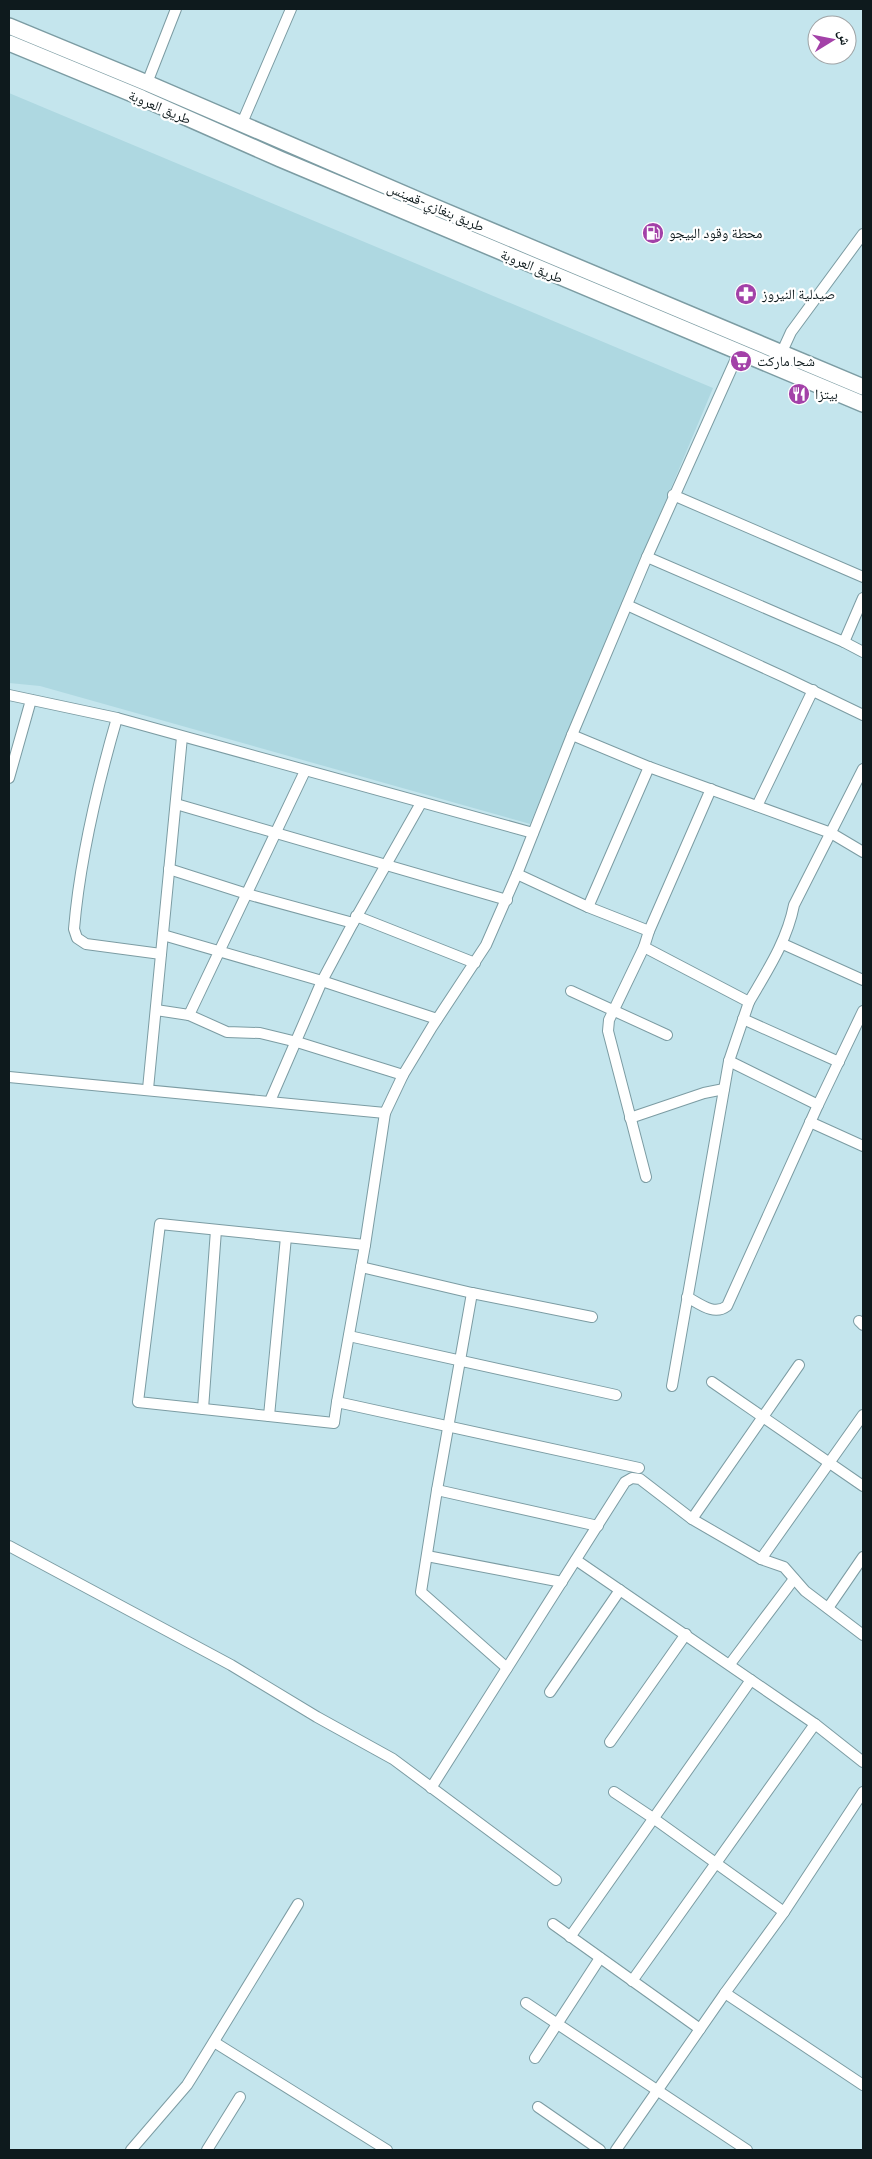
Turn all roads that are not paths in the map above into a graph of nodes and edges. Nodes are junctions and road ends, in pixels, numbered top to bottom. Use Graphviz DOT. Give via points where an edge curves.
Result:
graph roads {
  1 [pos="176,9"];
  2 [pos="291,9"];
  3 [pos="9,26"];
  4 [pos="9,43"];
  5 [pos="147,83"];
  6 [pos="242,124"];
  7 [pos="863,234"];
  8 [pos="739,352"];
  9 [pos="781,353"];
  10 [pos="775,367"];
  11 [pos="863,388"];
  12 [pos="863,404"];
  13 [pos="674,495"];
  14 [pos="647,557"];
  15 [pos="863,577"];
  16 [pos="863,598"];
  17 [pos="627,605"];
  18 [pos="844,642"];
  19 [pos="863,652"];
  20 [pos="813,690"];
  21 [pos="9,695"];
  22 [pos="31,700"];
  23 [pos="863,715"];
  24 [pos="117,718"];
  25 [pos="572,735"];
  26 [pos="182,737"];
  27 [pos="649,767"];
  28 [pos="863,769"];
  29 [pos="305,771"];
  30 [pos="9,778"];
  31 [pos="711,789"];
  32 [pos="421,803"];
  33 [pos="176,804"];
  34 [pos="757,806"];
  35 [pos="276,833"];
  36 [pos="532,833"];
  37 [pos="831,833"];
  38 [pos="863,852"];
  39 [pos="385,866"];
  40 [pos="170,869"];
  41 [pos="517,874"];
  42 [pos="247,894"];
  43 [pos="507,900"];
  44 [pos="588,907"];
  45 [pos="354,920"];
  46 [pos="649,931"];
  47 [pos="163,935"];
  48 [pos="783,944"];
  49 [pos="644,947"];
  50 [pos="220,950"];
  51 [pos="161,954"];
  52 [pos="475,963"];
  53 [pos="863,980"];
  54 [pos="322,981"];
  55 [pos="571,991"];
  56 [pos="749,1002"];
  57 [pos="156,1010"];
  58 [pos="615,1010"];
  59 [pos="863,1011"];
  60 [pos="189,1015"];
  61 [pos="437,1019"];
  62 [pos="743,1019"];
  63 [pos="667,1035"];
  64 [pos="297,1042"];
  65 [pos="729,1061"];
  66 [pos="839,1062"];
  67 [pos="403,1075"];
  68 [pos="9,1077"];
  69 [pos="148,1089"];
  70 [pos="724,1089"];
  71 [pos="270,1101"];
  72 [pos="818,1106"];
  73 [pos="385,1112"];
  74 [pos="630,1118"];
  75 [pos="810,1122"];
  76 [pos="863,1146"];
  77 [pos="646,1178"];
  78 [pos="216,1230"];
  79 [pos="286,1237"];
  80 [pos="365,1245"];
  81 [pos="361,1267"];
  82 [pos="472,1293"];
  83 [pos="687,1297"];
  84 [pos="592,1317"];
  85 [pos="349,1336"];
  86 [pos="459,1361"];
  87 [pos="799,1365"];
  88 [pos="712,1382"];
  89 [pos="672,1386"];
  90 [pos="616,1395"];
  91 [pos="338,1402"];
  92 [pos="203,1409"];
  93 [pos="863,1415"];
  94 [pos="269,1416"];
  95 [pos="762,1417"];
  96 [pos="448,1426"];
  97 [pos="830,1463"];
  98 [pos="639,1468"];
  99 [pos="863,1486"];
  100 [pos="436,1490"];
  101 [pos="692,1519"];
  102 [pos="598,1526"];
  103 [pos="9,1546"];
  104 [pos="427,1556"];
  105 [pos="863,1557"];
  106 [pos="760,1559"];
  107 [pos="576,1560"];
  108 [pos="794,1579"];
  109 [pos="562,1582"];
  110 [pos="620,1590"];
  111 [pos="828,1608"];
  112 [pos="686,1634"];
  113 [pos="863,1635"];
  114 [pos="730,1664"];
  115 [pos="507,1668"];
  116 [pos="751,1680"];
  117 [pos="550,1692"];
  118 [pos="815,1724"];
  119 [pos="610,1742"];
  120 [pos="863,1762"];
  121 [pos="431,1788"];
  122 [pos="614,1792"];
  123 [pos="863,1792"];
  124 [pos="653,1818"];
  125 [pos="716,1864"];
  126 [pos="556,1880"];
  127 [pos="298,1904"];
  128 [pos="784,1912"];
  129 [pos="553,1924"];
  130 [pos="570,1937"];
  131 [pos="600,1958"];
  132 [pos="632,1981"];
  133 [pos="725,1993"];
  134 [pos="526,2003"];
  135 [pos="556,2023"];
  136 [pos="700,2029"];
  137 [pos="214,2042"];
  138 [pos="535,2058"];
  139 [pos="863,2085"];
  140 [pos="657,2092"];
  141 [pos="240,2098"];
  142 [pos="538,2107"];
  143 [pos="131,2150"];
  144 [pos="207,2150"];
  145 [pos="387,2150"];
  146 [pos="600,2150"];
  147 [pos="616,2150"];
  148 [pos="747,2150"];
  1 -- 5 [label="street"];
  2 -- 6 [label="street"];
  3 -- 5 [label="main road, طريق بنغازي-قمينس"];
  4 -- 8 [label="main road, طريق العروبة"];
  5 -- 6 [label="main road, طريق بنغازي-قمينس"];
  6 -- 9 [label="main road, طريق بنغازي-قمينس"];
  7 -- 9 [label="street" via="791,332"];
  8 -- 10 [label="main road, طريق العروبة"];
  8 -- 13 [label="street"];
  9 -- 10 [label="street"];
  9 -- 11 [label="main road, طريق بنغازي-قمينس"];
  10 -- 12 [label="main road, طريق العروبة"];
  13 -- 14 [label="street"];
  13 -- 15 [label="street"];
  14 -- 17 [label="street"];
  14 -- 18 [label="street"];
  16 -- 18 [label="street"];
  17 -- 20 [label="street"];
  17 -- 25 [label="street"];
  18 -- 19 [label="street"];
  20 -- 23 [label="street"];
  20 -- 34 [label="street"];
  21 -- 22 [label="street"];
  22 -- 24 [label="street"];
  22 -- 30 [label="street"];
  24 -- 26 [label="street"];
  24 -- 51 [label="street" via="94,803 74,929 77,938 86,944"];
  25 -- 27 [label="street"];
  25 -- 36 [label="street"];
  26 -- 29 [label="street"];
  26 -- 33 [label="street"];
  27 -- 31 [label="street"];
  27 -- 44 [label="street"];
  28 -- 37 [label="street"];
  29 -- 32 [label="street"];
  29 -- 35 [label="street"];
  31 -- 34 [label="street"];
  31 -- 46 [label="street"];
  32 -- 36 [label="street"];
  32 -- 39 [label="street"];
  33 -- 35 [label="street"];
  33 -- 40 [label="street"];
  34 -- 37 [label="street"];
  35 -- 39 [label="street"];
  35 -- 42 [label="street"];
  36 -- 41 [label="street"];
  37 -- 38 [label="street"];
  37 -- 48 [label="street" via="794,905"];
  39 -- 43 [label="street"];
  39 -- 45 [label="street"];
  40 -- 42 [label="street"];
  40 -- 47 [label="street"];
  41 -- 43 [label="street"];
  41 -- 44 [label="street"];
  42 -- 45 [label="street"];
  42 -- 50 [label="street"];
  43 -- 52 [label="street"];
  44 -- 46 [label="street"];
  45 -- 52 [label="street"];
  45 -- 54 [label="street"];
  46 -- 49 [label="street"];
  47 -- 50 [label="street"];
  47 -- 51 [label="street"];
  48 -- 53 [label="street"];
  48 -- 56 [label="street"];
  49 -- 56 [label="street"];
  49 -- 58 [label="street"];
  50 -- 54 [label="street"];
  50 -- 60 [label="street"];
  51 -- 57 [label="street"];
  52 -- 61 [label="street"];
  54 -- 61 [label="street"];
  54 -- 64 [label="street"];
  55 -- 58 [label="street"];
  56 -- 62 [label="street"];
  57 -- 60 [label="street"];
  57 -- 69 [label="street"];
  58 -- 63 [label="street"];
  58 -- 74 [label="street" via="609,1020 608,1031"];
  59 -- 66 [label="street"];
  60 -- 64 [label="street" via="221,1031 260,1033"];
  61 -- 67 [label="street"];
  62 -- 65 [label="street"];
  62 -- 66 [label="street"];
  64 -- 67 [label="street"];
  64 -- 71 [label="street"];
  65 -- 70 [label="street"];
  65 -- 72 [label="street"];
  66 -- 72 [label="street"];
  67 -- 73 [label="street"];
  68 -- 69 [label="street"];
  69 -- 71 [label="street"];
  70 -- 74 [label="street"];
  70 -- 83 [label="street"];
  71 -- 73 [label="street"];
  72 -- 75 [label="street"];
  73 -- 80 [label="street"];
  74 -- 77 [label="street"];
  75 -- 76 [label="street"];
  75 -- 83 [label="street" via="727,1306 714,1311"];
  78 -- 79 [label="street"];
  78 -- 92 [label="street"];
  78 -- 92 [label="street" via="160,1224 138,1402"];
  79 -- 80 [label="street"];
  79 -- 94 [label="street"];
  80 -- 81 [label="street"];
  81 -- 82 [label="street"];
  81 -- 85 [label="street"];
  82 -- 84 [label="street"];
  82 -- 86 [label="street"];
  83 -- 89 [label="street"];
  85 -- 86 [label="street"];
  85 -- 91 [label="street"];
  86 -- 90 [label="street"];
  86 -- 96 [label="street"];
  87 -- 95 [label="street"];
  88 -- 95 [label="street"];
  91 -- 94 [label="street" via="334,1423"];
  91 -- 96 [label="street"];
  92 -- 94 [label="street"];
  93 -- 97 [label="street"];
  95 -- 97 [label="street"];
  95 -- 101 [label="street"];
  96 -- 98 [label="street"];
  96 -- 100 [label="street"];
  97 -- 99 [label="street"];
  97 -- 106 [label="street"];
  100 -- 102 [label="street"];
  100 -- 104 [label="street"];
  101 -- 102 [label="street" via="640,1479 632,1478 625,1482"];
  101 -- 106 [label="street"];
  102 -- 107 [label="street"];
  103 -- 121 [label="street" via="231,1665 393,1758"];
  104 -- 109 [label="street"];
  104 -- 115 [label="street" via="421,1592"];
  105 -- 111 [label="street"];
  106 -- 108 [label="street" via="784,1567"];
  107 -- 109 [label="street"];
  107 -- 110 [label="street"];
  108 -- 111 [label="street"];
  108 -- 114 [label="street"];
  109 -- 115 [label="street"];
  110 -- 112 [label="street"];
  110 -- 117 [label="street"];
  111 -- 113 [label="street"];
  112 -- 114 [label="street"];
  112 -- 119 [label="street"];
  114 -- 116 [label="street"];
  115 -- 121 [label="street"];
  116 -- 118 [label="street"];
  116 -- 124 [label="street"];
  118 -- 120 [label="street"];
  118 -- 125 [label="street"];
  121 -- 126 [label="street"];
  122 -- 124 [label="street"];
  123 -- 128 [label="street"];
  124 -- 125 [label="street"];
  124 -- 130 [label="street"];
  125 -- 128 [label="street"];
  125 -- 132 [label="street"];
  127 -- 137 [label="street"];
  128 -- 133 [label="street"];
  129 -- 130 [label="street"];
  130 -- 131 [label="street"];
  131 -- 132 [label="street"];
  131 -- 135 [label="street"];
  132 -- 136 [label="street"];
  133 -- 136 [label="street"];
  133 -- 139 [label="street"];
  134 -- 135 [label="street"];
  135 -- 138 [label="street"];
  135 -- 140 [label="street"];
  136 -- 140 [label="street"];
  137 -- 143 [label="street" via="187,2085"];
  137 -- 145 [label="street"];
  140 -- 147 [label="street"];
  140 -- 148 [label="street"];
  141 -- 144 [label="street"];
  142 -- 146 [label="street"];
}
